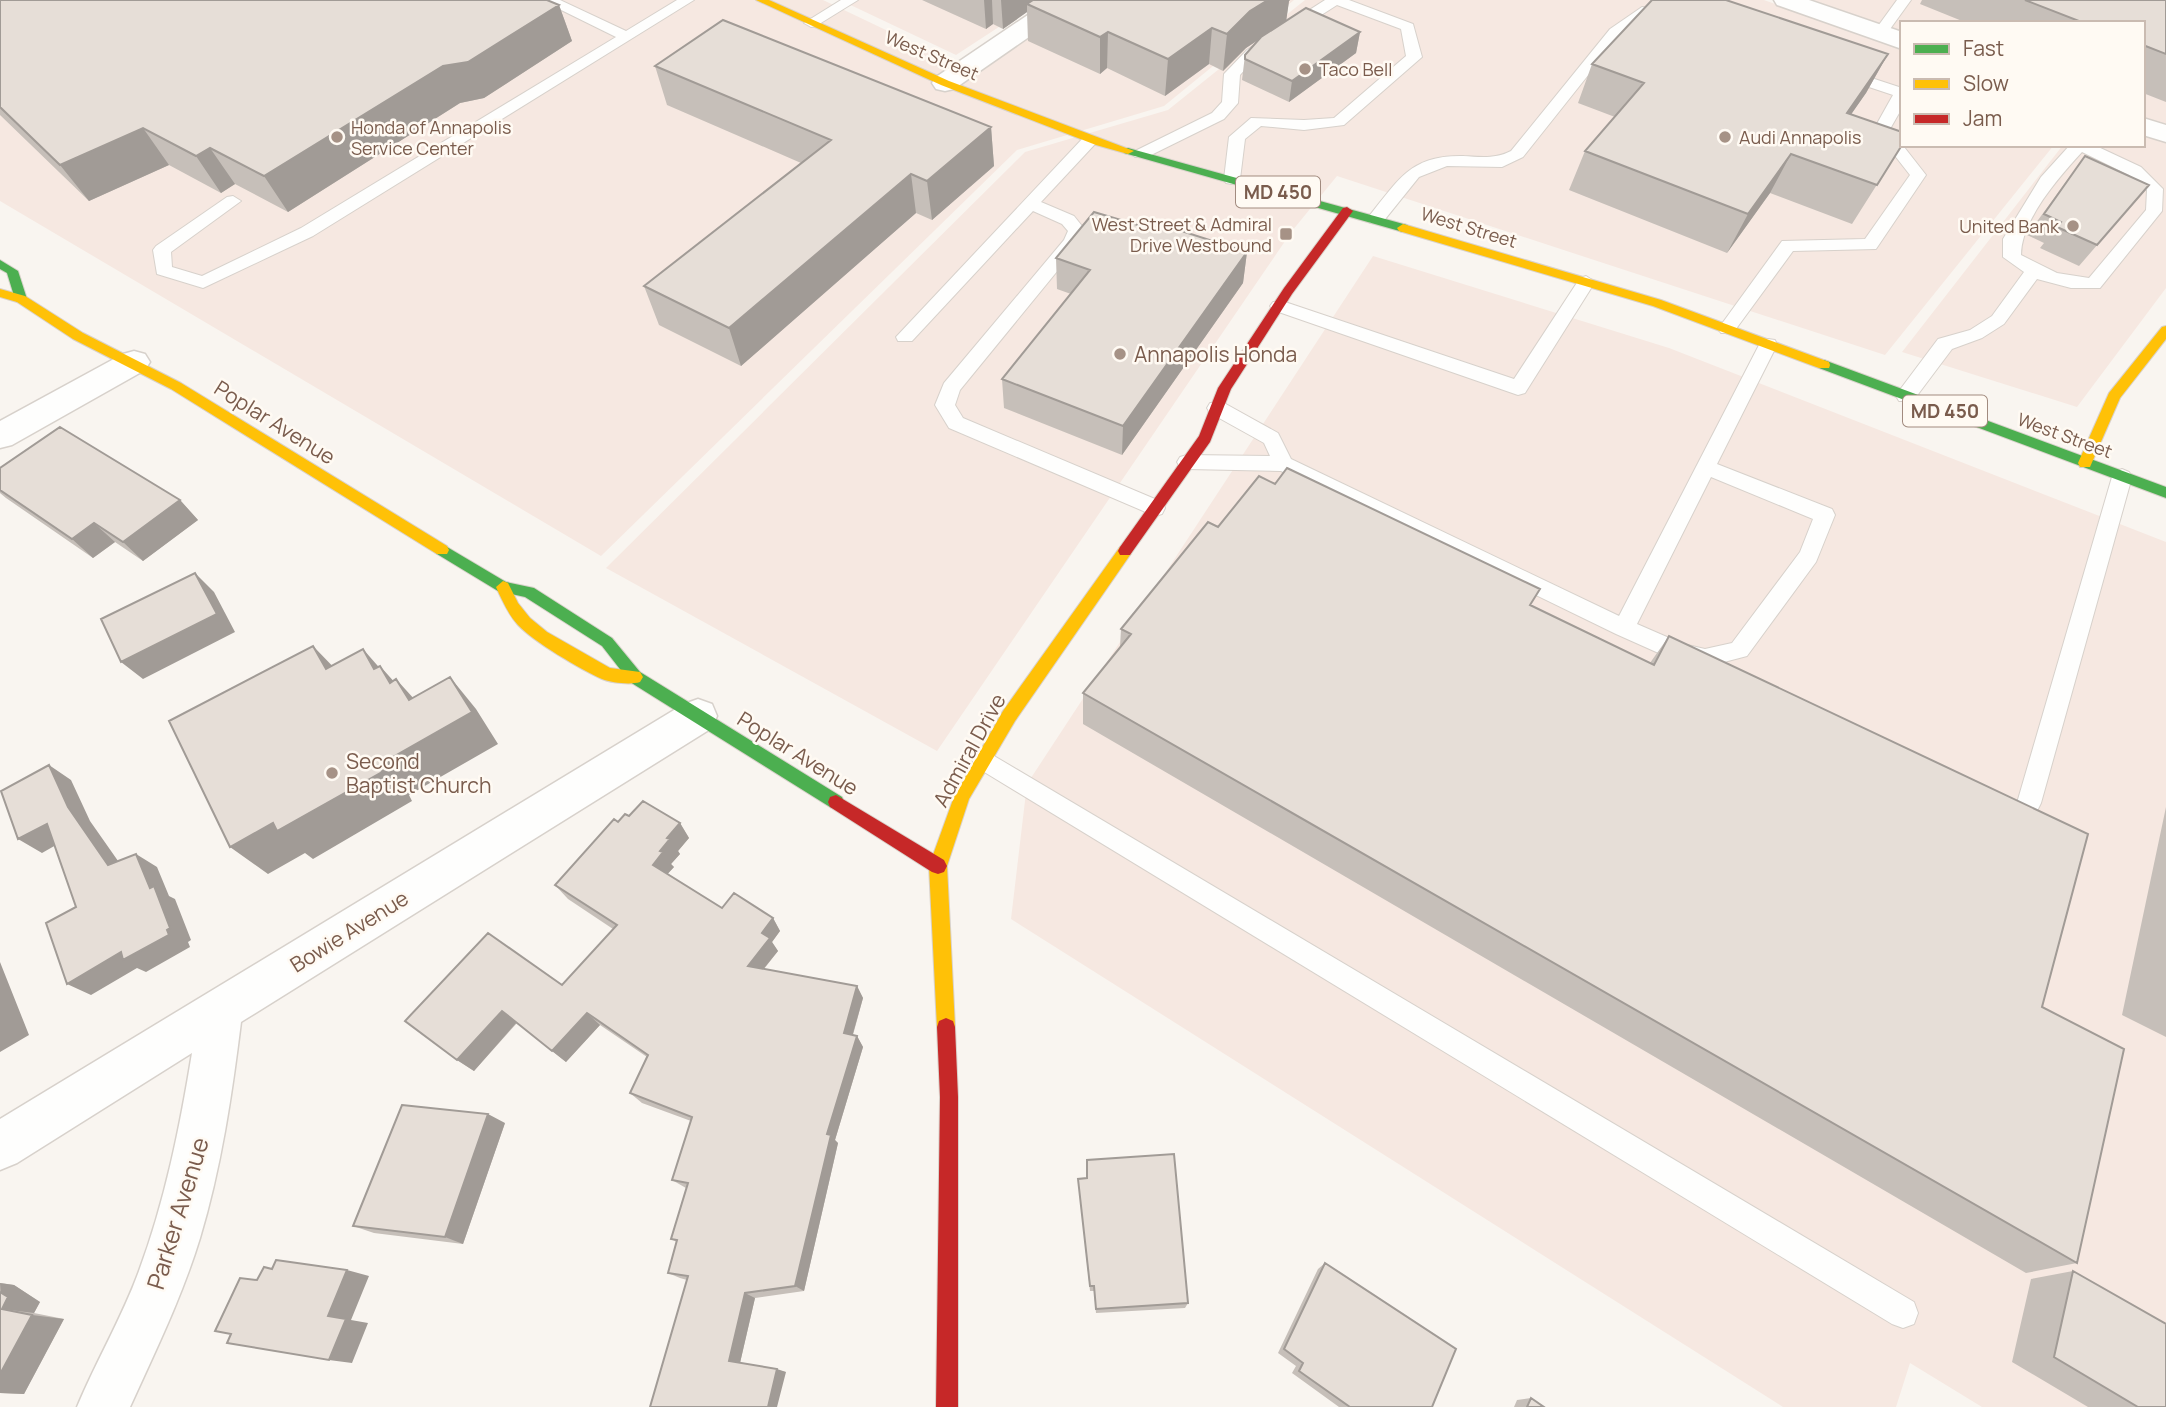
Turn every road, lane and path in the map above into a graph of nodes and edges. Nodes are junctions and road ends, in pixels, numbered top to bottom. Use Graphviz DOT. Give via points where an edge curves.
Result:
graph roads {
  1 [pos="548,0"];
  2 [pos="687,0"];
  3 [pos="761,0"];
  4 [pos="851,0"];
  5 [pos="1066,0"];
  6 [pos="1335,0"];
  7 [pos="1786,0"];
  8 [pos="1905,0"];
  9 [pos="1678,18"];
  10 [pos="811,23"];
  11 [pos="627,37"];
  12 [pos="1891,37"];
  13 [pos="1823,67"];
  14 [pos="945,83"];
  15 [pos="1900,92"];
  16 [pos="1900,97"];
  17 [pos="1228,104"];
  18 [pos="1257,121"];
  19 [pos="2145,127"];
  20 [pos="2166,134"];
  21 [pos="1090,139"];
  22 [pos="2078,147"];
  23 [pos="2084,147"];
  24 [pos="1140,154"];
  25 [pos="1232,179"];
  26 [pos="233,201"];
  27 [pos="1030,203"];
  28 [pos="1347,211"];
  29 [pos="1376,219"];
  30 [pos="0,264"];
  31 [pos="2033,272"];
  32 [pos="1586,282"];
  33 [pos="0,293"];
  34 [pos="21,299"];
  35 [pos="1279,306"];
  36 [pos="1727,329"];
  37 [pos="2166,330"];
  38 [pos="905,337"];
  39 [pos="1768,345"];
  40 [pos="134,362"];
  41 [pos="1906,396"];
  42 [pos="1217,408"];
  43 [pos="0,436"];
  44 [pos="1187,462"];
  45 [pos="2085,463"];
  46 [pos="1284,464"];
  47 [pos="1705,467"];
  48 [pos="2122,477"];
  49 [pos="2166,493"];
  50 [pos="1155,508"];
  51 [pos="503,587"];
  52 [pos="1624,628"];
  53 [pos="635,677"];
  54 [pos="698,716"];
  55 [pos="984,760"];
  56 [pos="2029,803"];
  57 [pos="938,866"];
  58 [pos="220,1011"];
  59 [pos="0,1146"];
  60 [pos="1903,1313"];
  61 [pos="103,1407"];
  62 [pos="947,1407"];
  1 -- 11 [label="lane"];
  2 -- 11 [label="lane"];
  3 -- 10 [label="street, West Street / MD 450"];
  4 -- 10 [label="lane"];
  5 -- 14 [label="street"];
  6 -- 17 [label="lane" via="1252,53 1232,74"];
  6 -- 18 [label="lane" via="1408,27 1414,57 1338,121 1304,125"];
  7 -- 12 [label="street"];
  8 -- 12 [label="lane"];
  9 -- 29 [label="lane" via="1642,11 1615,32 1517,154 1502,162 1445,161 1413,173"];
  10 -- 14 [label="street, West Street / MD 450"];
  11 -- 26 [label="lane" via="307,232 203,282 163,270 162,250"];
  13 -- 15 [label="lane"];
  14 -- 21 [label="street, West Street / MD 450"];
  16 -- 36 [label="lane" via="1882,129 1918,175 1870,245 1788,245"];
  17 -- 18 [label="lane"];
  17 -- 24 [label="lane" via="1218,116"];
  18 -- 25 [label="lane" via="1237,137"];
  19 -- 20 [label="street"];
  21 -- 24 [label="street, West Street / MD 450"];
  21 -- 27 [label="lane"];
  22 -- 31 [label="lane" via="2047,181 2011,239 2012,257"];
  23 -- 31 [label="lane" via="2135,171 2155,190 2154,211 2094,284"];
  24 -- 25 [label="street, West Street / MD 450"];
  25 -- 28 [label="street, West Street / MD 450"];
  27 -- 38 [label="lane"];
  27 -- 50 [label="lane" via="1068,220 1077,231 951,388 945,405 956,423"];
  28 -- 29 [label="street, West Street / MD 450"];
  28 -- 35 [label="street, Admiral Drive"];
  29 -- 32 [label="street, West Street / MD 450"];
  30 -- 34 [label="street" via="12,271"];
  31 -- 41 [label="lane" via="1998,320 1976,334 1945,344"];
  32 -- 35 [label="lane" via="1518,388"];
  32 -- 36 [label="street, West Street / MD 450"];
  33 -- 34 [label="street, Poplar Avenue"];
  34 -- 40 [label="street, Poplar Avenue" via="78,336"];
  35 -- 42 [label="street, Admiral Drive"];
  36 -- 39 [label="street, West Street / MD 450"];
  37 -- 45 [label="street" via="2114,396"];
  39 -- 41 [label="street, West Street / MD 450"];
  39 -- 47 [label="lane"];
  40 -- 43 [label="street"];
  40 -- 51 [label="street, Poplar Avenue"];
  41 -- 45 [label="street, West Street / MD 450"];
  42 -- 44 [label="street, Admiral Drive" via="1205,438"];
  42 -- 46 [label="lane" via="1271,438"];
  44 -- 46 [label="lane"];
  44 -- 50 [label="street, Admiral Drive"];
  45 -- 48 [label="street, West Street / MD 450"];
  46 -- 52 [label="lane"];
  47 -- 52 [label="lane"];
  47 -- 52 [label="lane" via="1825,515 1809,556 1739,650 1705,658 1680,653"];
  48 -- 49 [label="street, West Street / MD 450"];
  48 -- 56 [label="lane"];
  50 -- 55 [label="street, Admiral Drive" via="1009,716"];
  51 -- 53 [label="street, Poplar Avenue" via="529,592 607,642"];
  51 -- 53 [label="street, Poplar Avenue" via="513,607 542,636 607,674"];
  53 -- 54 [label="street, Poplar Avenue"];
  54 -- 57 [label="street, Poplar Avenue"];
  54 -- 58 [label="street, Bowie Avenue"];
  55 -- 57 [label="street, Admiral Drive" via="962,797"];
  55 -- 60 [label="lane"];
  57 -- 62 [label="street, Admiral Drive" via="949,1097"];
  58 -- 59 [label="street, Bowie Avenue"];
  58 -- 61 [label="street, Parker Avenue" via="208,1109 191,1181 164,1271"];
}
